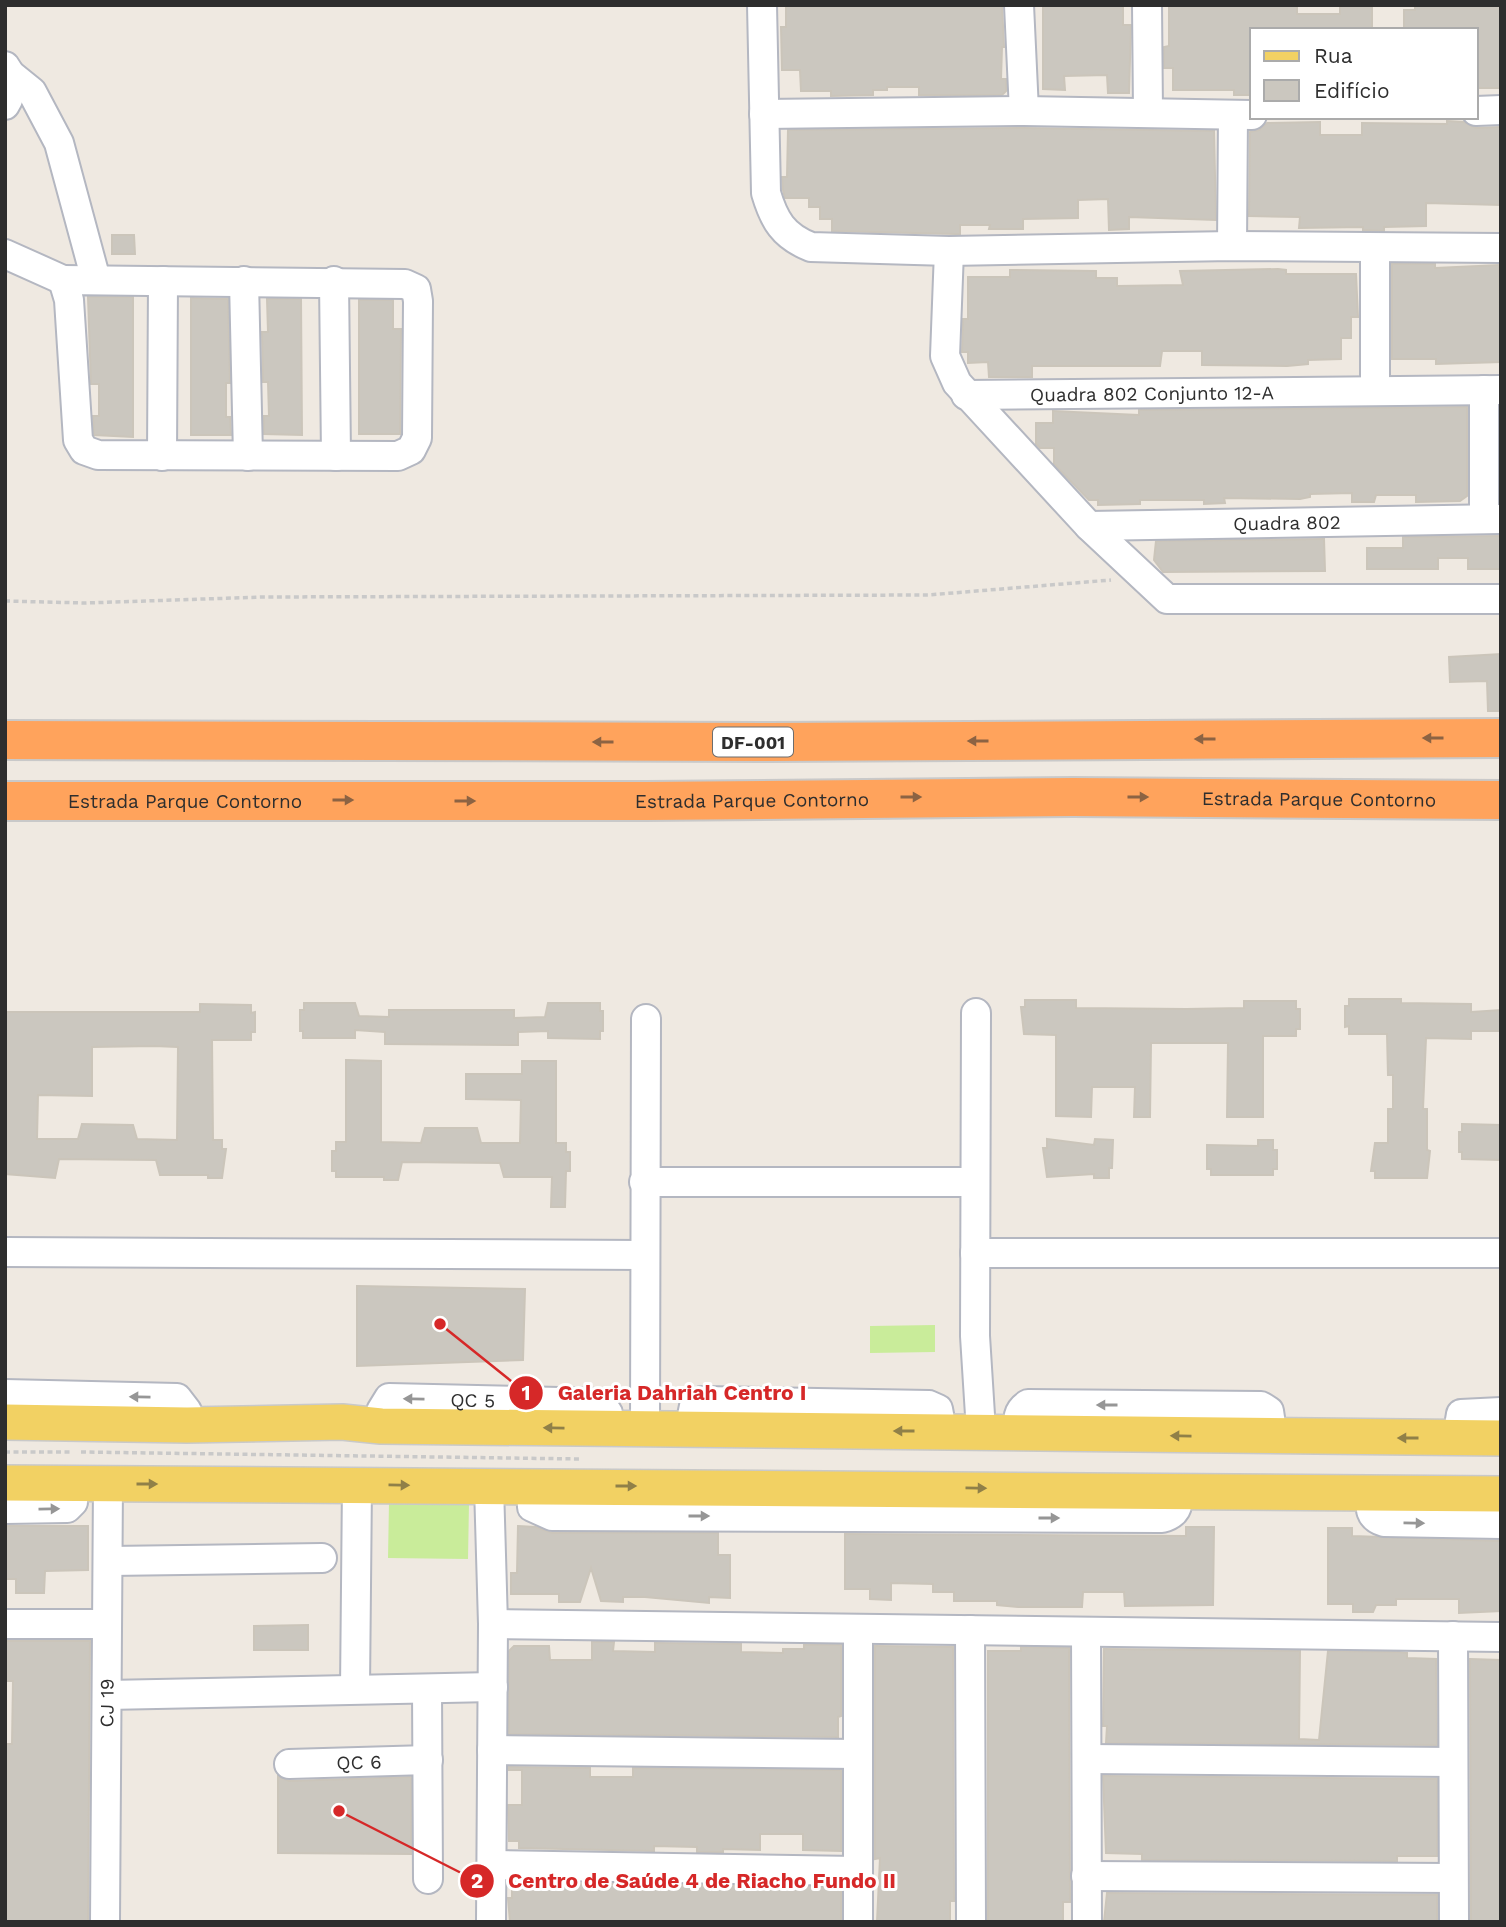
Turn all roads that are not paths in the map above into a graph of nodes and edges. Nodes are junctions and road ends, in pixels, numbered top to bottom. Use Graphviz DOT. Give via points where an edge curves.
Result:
graph roads {
  1 [pos="762,5"];
  2 [pos="1019,5"];
  3 [pos="1147,5"];
  4 [pos="8,70"];
  5 [pos="5,105"];
  6 [pos="1501,110"];
  7 [pos="1024,111"];
  8 [pos="1478,111"];
  9 [pos="1148,112"];
  10 [pos="764,114"];
  11 [pos="1242,115"];
  12 [pos="1232,246"];
  13 [pos="1375,248"];
  14 [pos="1501,248"];
  15 [pos="948,251"];
  16 [pos="5,254"];
  17 [pos="63,281"];
  18 [pos="96,281"];
  19 [pos="163,281"];
  20 [pos="244,281"];
  21 [pos="334,281"];
  22 [pos="1375,390"];
  23 [pos="1493,390"];
  24 [pos="966,395"];
  25 [pos="162,456"];
  26 [pos="248,456"];
  27 [pos="335,456"];
  28 [pos="1492,519"];
  29 [pos="1088,526"];
  30 [pos="1501,599"];
  31 [pos="1501,738"];
  32 [pos="5,740"];
  33 [pos="649,742"];
  34 [pos="770,742"];
  35 [pos="768,798"];
  36 [pos="1501,800"];
  37 [pos="5,801"];
  38 [pos="647,801"];
  39 [pos="976,1013"];
  40 [pos="646,1019"];
  41 [pos="643,1182"];
  42 [pos="974,1182"];
  43 [pos="5,1252"];
  44 [pos="975,1253"];
  45 [pos="1501,1253"];
  46 [pos="643,1255"];
  47 [pos="5,1394"];
  48 [pos="1501,1412"];
  49 [pos="5,1422"];
  50 [pos="187,1426"];
  51 [pos="645,1428"];
  52 [pos="774,1429"];
  53 [pos="690,1430"];
  54 [pos="942,1430"];
  55 [pos="843,1431"];
  56 [pos="982,1431"];
  57 [pos="1457,1438"];
  58 [pos="1501,1438"];
  59 [pos="5,1483"];
  60 [pos="73,1484"];
  61 [pos="108,1484"];
  62 [pos="357,1484"];
  63 [pos="489,1486"];
  64 [pos="531,1486"];
  65 [pos="767,1486"];
  66 [pos="843,1487"];
  67 [pos="1180,1490"];
  68 [pos="1371,1492"];
  69 [pos="1501,1494"];
  70 [pos="5,1509"];
  71 [pos="1501,1524"];
  72 [pos="322,1558"];
  73 [pos="110,1560"];
  74 [pos="5,1624"];
  75 [pos="107,1624"];
  76 [pos="493,1624"];
  77 [pos="858,1630"];
  78 [pos="971,1630"];
  79 [pos="1086,1632"];
  80 [pos="1453,1636"];
  81 [pos="1501,1637"];
  82 [pos="493,1687"];
  83 [pos="355,1689"];
  84 [pos="427,1689"];
  85 [pos="107,1695"];
  86 [pos="492,1750"];
  87 [pos="858,1754"];
  88 [pos="1087,1759"];
  89 [pos="428,1760"];
  90 [pos="1452,1762"];
  91 [pos="289,1764"];
  92 [pos="492,1865"];
  93 [pos="856,1871"];
  94 [pos="1086,1876"];
  95 [pos="1453,1878"];
  96 [pos="428,1879"];
  97 [pos="105,1922"];
  98 [pos="491,1922"];
  99 [pos="858,1922"];
  100 [pos="971,1922"];
  101 [pos="1087,1922"];
  102 [pos="1454,1922"];
  1 -- 10 [label="street"];
  2 -- 7 [label="street"];
  3 -- 9 [label="street"];
  4 -- 5 [label="street" via="12,87"];
  4 -- 18 [label="street" via="32,92 59,143"];
  6 -- 8 [label="street"];
  7 -- 9 [label="street"];
  7 -- 10 [label="street"];
  9 -- 11 [label="street"];
  10 -- 15 [label="street" via="766,193 774,219 798,242 811,247"];
  11 -- 12 [label="street"];
  12 -- 13 [label="street"];
  12 -- 15 [label="street"];
  13 -- 14 [label="street"];
  13 -- 22 [label="street"];
  15 -- 24 [label="street" via="945,356"];
  16 -- 17 [label="street"];
  17 -- 18 [label="street"];
  17 -- 25 [label="street" via="69,300 79,446 98,455"];
  18 -- 19 [label="street"];
  19 -- 20 [label="street"];
  19 -- 25 [label="street"];
  20 -- 21 [label="street"];
  20 -- 26 [label="street"];
  21 -- 27 [label="street"];
  21 -- 27 [label="street" via="405,284 416,289 418,301 417,438 411,450 398,456"];
  22 -- 23 [label="street, Quadra 802 Conjunto 12-A"];
  22 -- 24 [label="street, Quadra 802 Conjunto 12-A"];
  23 -- 28 [label="street, Quadra 802 Conjunto 12-A"];
  24 -- 29 [label="street"];
  25 -- 26 [label="street"];
  26 -- 27 [label="street"];
  28 -- 29 [label="street, Quadra 802"];
  29 -- 30 [label="street" via="1141,578 1173,601"];
  31 -- 34 [label="highway, DF-001, one-way"];
  33 -- 32 [label="highway, DF-001, one-way"];
  33 -- 34 [label="highway, DF-001"];
  33 -- 38 [label="highway" via="666,760 668,776"];
  34 -- 35 [label="highway" via="757,757 754,776"];
  35 -- 36 [label="highway, Estrada Parque Contorno, one-way"];
  35 -- 38 [label="highway, Estrada Parque Contorno"];
  37 -- 38 [label="highway, Estrada Parque Contorno, one-way"];
  39 -- 42 [label="street"];
  40 -- 41 [label="street"];
  41 -- 42 [label="street"];
  41 -- 46 [label="street"];
  42 -- 44 [label="street"];
  43 -- 46 [label="street"];
  44 -- 45 [label="street"];
  44 -- 56 [label="street"];
  46 -- 51 [label="street"];
  50 -- 47 [label="street, one-way" via="187,1411 177,1398"];
  48 -- 57 [label="street" via="1461,1414"];
  49 -- 50 [label="main road"];
  51 -- 50 [label="main road, one-way" via="342,1422"];
  51 -- 53 [label="main road"];
  52 -- 53 [label="main road"];
  52 -- 55 [label="main road"];
  52 -- 65 [label="main road" via="788,1440 790,1465 782,1478"];
  53 -- 54 [label="street" via="690,1414 702,1401 929,1405 938,1409"];
  54 -- 55 [label="main road, one-way"];
  54 -- 56 [label="main road"];
  55 -- 66 [label="main road" via="833,1443 831,1469"];
  57 -- 56 [label="main road, one-way"];
  57 -- 58 [label="main road"];
  59 -- 60 [label="main road"];
  60 -- 61 [label="main road"];
  70 -- 60 [label="street, one-way" via="67,1508 73,1502"];
  61 -- 62 [label="main road, one-way"];
  61 -- 73 [label="street, CJ 19"];
  62 -- 63 [label="main road, one-way"];
  62 -- 83 [label="street"];
  63 -- 64 [label="main road"];
  63 -- 76 [label="street"];
  64 -- 65 [label="main road, one-way"];
  64 -- 67 [label="street, one-way" via="532,1507 552,1516 1162,1518 1177,1509"];
  65 -- 66 [label="main road"];
  66 -- 67 [label="main road, one-way"];
  67 -- 68 [label="main road"];
  68 -- 69 [label="main road"];
  68 -- 71 [label="street, one-way" via="1370,1513 1384,1522"];
  72 -- 73 [label="street"];
  73 -- 75 [label="street, CJ 19"];
  74 -- 75 [label="street"];
  75 -- 85 [label="street, CJ 19"];
  76 -- 77 [label="street"];
  76 -- 82 [label="street"];
  77 -- 78 [label="street"];
  77 -- 87 [label="street"];
  78 -- 79 [label="street"];
  78 -- 100 [label="street"];
  79 -- 80 [label="street"];
  79 -- 88 [label="street"];
  80 -- 81 [label="street"];
  80 -- 90 [label="street"];
  82 -- 84 [label="street"];
  82 -- 86 [label="street"];
  83 -- 84 [label="street"];
  83 -- 85 [label="street"];
  84 -- 89 [label="street"];
  85 -- 97 [label="street, CJ 19"];
  86 -- 87 [label="street"];
  86 -- 92 [label="street"];
  87 -- 93 [label="street"];
  88 -- 90 [label="street"];
  88 -- 94 [label="street"];
  89 -- 91 [label="street, QC 6"];
  89 -- 96 [label="street"];
  90 -- 95 [label="street"];
  92 -- 93 [label="street"];
  92 -- 98 [label="street"];
  93 -- 99 [label="street"];
  94 -- 95 [label="street"];
  94 -- 101 [label="street"];
  95 -- 102 [label="street"];
}
